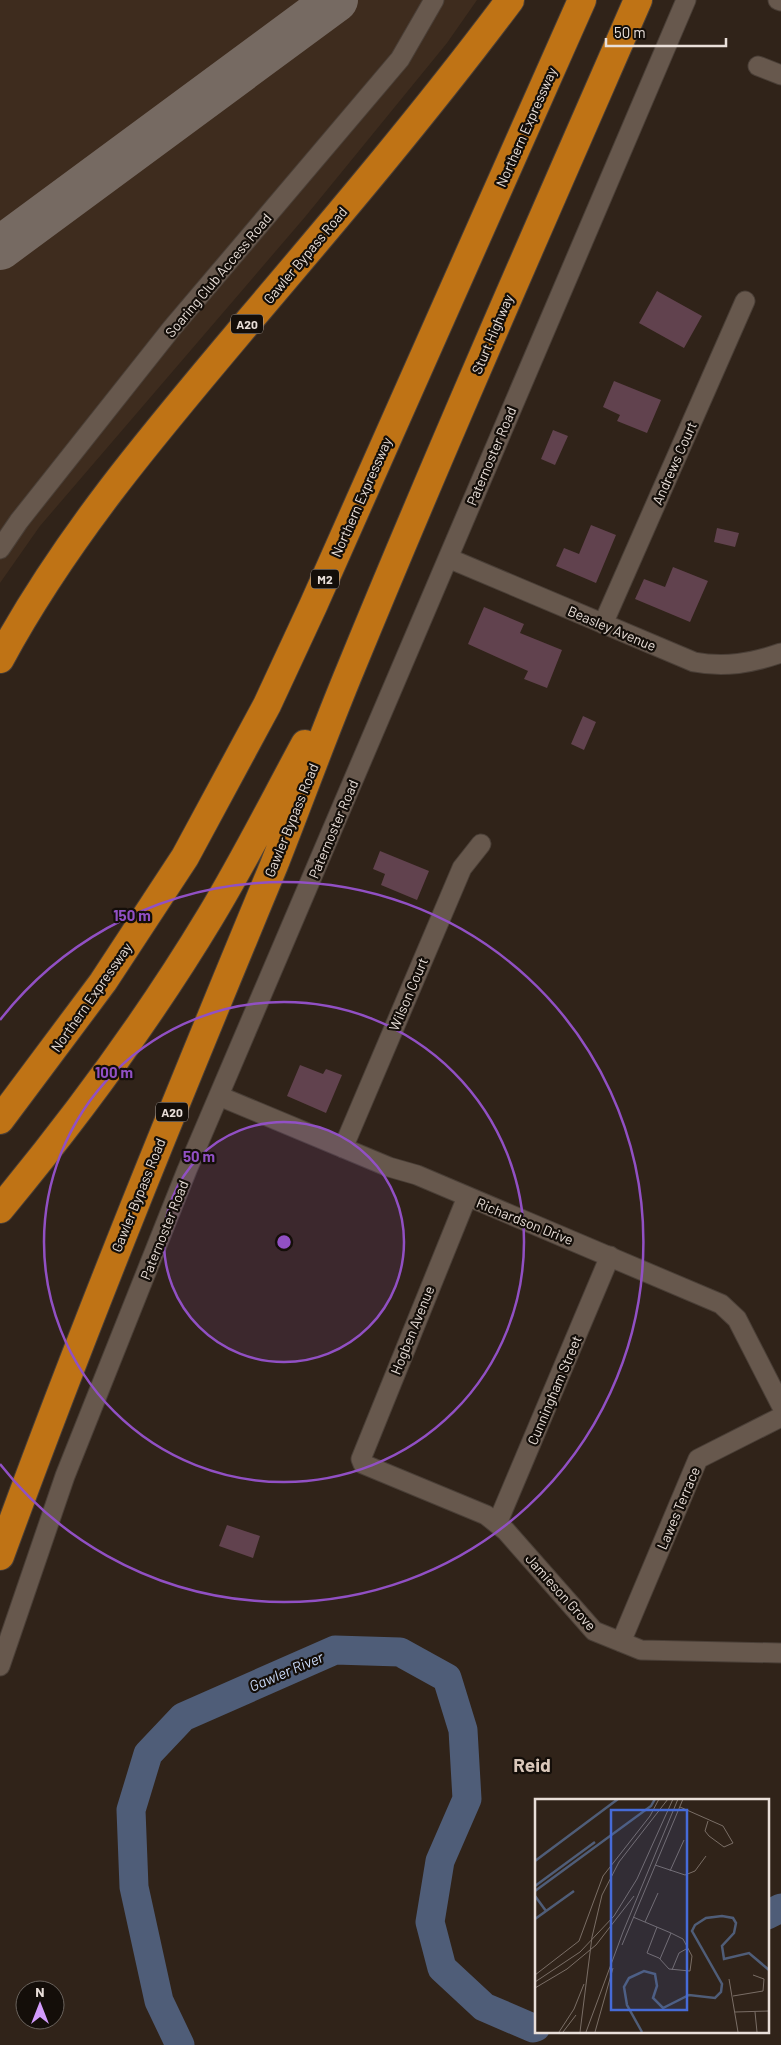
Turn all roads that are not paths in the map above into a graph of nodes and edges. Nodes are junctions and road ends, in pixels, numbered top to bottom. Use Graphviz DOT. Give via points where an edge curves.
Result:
graph roads {
  1 [pos="434,0"];
  2 [pos="510,0"];
  3 [pos="582,0"];
  4 [pos="638,0"];
  5 [pos="686,0"];
  6 [pos="758,66"];
  7 [pos="781,75"];
  8 [pos="745,301"];
  9 [pos="0,549"];
  10 [pos="448,558"];
  11 [pos="603,624"];
  12 [pos="781,653"];
  13 [pos="0,659"];
  14 [pos="350,670"];
  15 [pos="481,844"];
  16 [pos="219,1096"];
  17 [pos="0,1120"];
  18 [pos="343,1148"];
  19 [pos="467,1197"];
  20 [pos="0,1209"];
  21 [pos="610,1256"];
  22 [pos="781,1406"];
  23 [pos="781,1417"];
  24 [pos="363,1464"];
  25 [pos="497,1524"];
  26 [pos="0,1556"];
  27 [pos="621,1642"];
  28 [pos="781,1653"];
  29 [pos="0,1666"];
  1 -- 9 [label="street, Soaring Club Access Road" via="400,59 172,328"];
  2 -- 13 [label="highway, Gawler Bypass Road / A20" via="456,73 361,189 118,478 42,587"];
  3 -- 17 [label="highway, Northern Expressway / M2" via="267,705 180,865 103,982"];
  4 -- 14 [label="highway, Sturt Highway / A20"];
  5 -- 10 [label="street, Paternoster Road"];
  6 -- 7 [label="street"];
  8 -- 11 [label="street, Andrews Court"];
  10 -- 11 [label="street, Beasley Avenue"];
  10 -- 16 [label="street, Paternoster Road"];
  11 -- 12 [label="street, Beasley Avenue" via="708,665 753,663"];
  14 -- 20 [label="highway" via="317,723 211,916 147,1016 58,1139"];
  14 -- 26 [label="highway, Gawler Bypass Road / A20" via="117,1247"];
  15 -- 18 [label="street, Wilson Court" via="462,868"];
  16 -- 18 [label="street, Richardson Drive"];
  16 -- 29 [label="street, Paternoster Road" via="65,1476"];
  18 -- 19 [label="street, Richardson Drive"];
  19 -- 21 [label="street, Richardson Drive"];
  19 -- 24 [label="street, Hogben Avenue" via="361,1459"];
  21 -- 22 [label="street, Richardson Drive" via="721,1304 737,1320"];
  21 -- 25 [label="street, Cunningham Street"];
  23 -- 27 [label="street, Lawes Terrace" via="698,1459"];
  24 -- 25 [label="street, Jamieson Grove" via="486,1515"];
  25 -- 27 [label="street, Jamieson Grove" via="594,1631"];
  27 -- 28 [label="street, Jamieson Grove" via="641,1650"];
}
